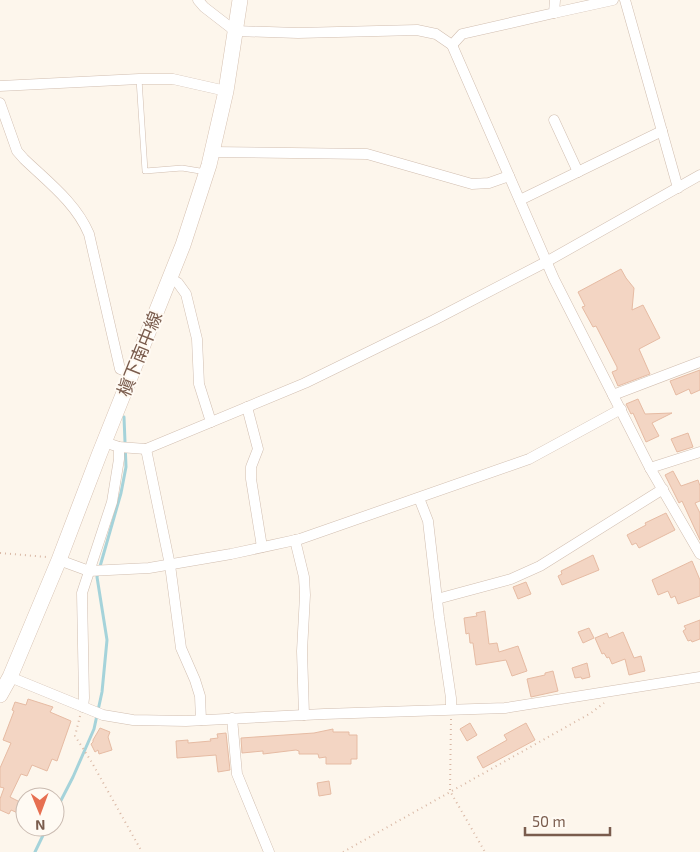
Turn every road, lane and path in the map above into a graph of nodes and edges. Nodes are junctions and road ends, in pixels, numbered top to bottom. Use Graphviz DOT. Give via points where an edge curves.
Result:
graph roads {
  1 [pos="198,0"];
  2 [pos="240,0"];
  3 [pos="555,0"];
  4 [pos="613,0"];
  5 [pos="625,0"];
  6 [pos="554,13"];
  7 [pos="235,31"];
  8 [pos="452,45"];
  9 [pos="139,79"];
  10 [pos="0,86"];
  11 [pos="226,91"];
  12 [pos="0,102"];
  13 [pos="554,120"];
  14 [pos="662,132"];
  15 [pos="212,152"];
  16 [pos="206,172"];
  17 [pos="578,172"];
  18 [pos="509,176"];
  19 [pos="700,176"];
  20 [pos="678,188"];
  21 [pos="520,200"];
  22 [pos="546,262"];
  23 [pos="170,278"];
  24 [pos="700,362"];
  25 [pos="132,374"];
  26 [pos="613,395"];
  27 [pos="247,407"];
  28 [pos="621,409"];
  29 [pos="211,422"];
  30 [pos="104,442"];
  31 [pos="119,447"];
  32 [pos="146,449"];
  33 [pos="700,452"];
  34 [pos="650,468"];
  35 [pos="663,489"];
  36 [pos="419,498"];
  37 [pos="295,540"];
  38 [pos="262,547"];
  39 [pos="0,553"];
  40 [pos="700,554"];
  41 [pos="59,560"];
  42 [pos="170,565"];
  43 [pos="89,570"];
  44 [pos="437,599"];
  45 [pos="10,677"];
  46 [pos="700,677"];
  47 [pos="609,691"];
  48 [pos="0,695"];
  49 [pos="83,707"];
  50 [pos="451,709"];
  51 [pos="304,715"];
  52 [pos="232,718"];
  53 [pos="202,720"];
  54 [pos="450,791"];
  55 [pos="142,852"];
  56 [pos="269,852"];
  57 [pos="343,852"];
  58 [pos="485,852"];
  1 -- 7 [label="street"];
  2 -- 7 [label="main road, 槇下南中線"];
  3 -- 6 [label="street"];
  4 -- 6 [label="street"];
  5 -- 14 [label="street"];
  6 -- 8 [label="street" via="462,34"];
  7 -- 8 [label="street" via="417,30 436,34"];
  7 -- 11 [label="main road, 槇下南中線"];
  8 -- 18 [label="street"];
  9 -- 10 [label="street"];
  9 -- 11 [label="street" via="180,80"];
  9 -- 16 [label="lane" via="145,171 182,168"];
  11 -- 15 [label="main road, 槇下南中線"];
  12 -- 25 [label="street" via="17,151 70,203 84,222 120,369"];
  13 -- 17 [label="street"];
  14 -- 17 [label="street"];
  14 -- 20 [label="street"];
  15 -- 16 [label="main road, 槇下南中線"];
  15 -- 18 [label="street" via="367,154 472,184 489,183"];
  16 -- 23 [label="main road, 槇下南中線"];
  17 -- 21 [label="street"];
  18 -- 21 [label="street"];
  19 -- 20 [label="street"];
  20 -- 22 [label="street"];
  21 -- 22 [label="street"];
  22 -- 26 [label="street"];
  22 -- 27 [label="street" via="305,383"];
  23 -- 25 [label="main road, 槇下南中線"];
  23 -- 29 [label="street" via="186,294 197,339 199,384"];
  24 -- 26 [label="street"];
  25 -- 30 [label="main road, 槇下南中線"];
  26 -- 28 [label="street"];
  27 -- 29 [label="street"];
  27 -- 38 [label="street" via="258,449 250,478"];
  28 -- 34 [label="street"];
  28 -- 36 [label="street" via="528,459"];
  29 -- 32 [label="street"];
  30 -- 31 [label="street"];
  30 -- 41 [label="main road, 槇下南中線"];
  31 -- 32 [label="street"];
  31 -- 43 [label="street" via="112,502"];
  32 -- 42 [label="street"];
  33 -- 34 [label="street"];
  34 -- 35 [label="street"];
  35 -- 40 [label="street"];
  35 -- 44 [label="street" via="540,566 511,579"];
  36 -- 37 [label="street"];
  36 -- 44 [label="street" via="428,521"];
  37 -- 38 [label="street"];
  37 -- 51 [label="street" via="305,594 302,651"];
  38 -- 42 [label="street"];
  39 -- 41 [label="path"];
  41 -- 43 [label="street"];
  41 -- 45 [label="main road, 槇下南中線"];
  42 -- 43 [label="street"];
  42 -- 53 [label="street" via="181,648 200,696"];
  43 -- 49 [label="street" via="81,600"];
  44 -- 50 [label="street"];
  45 -- 48 [label="main road, 槇下南中線"];
  45 -- 49 [label="street"];
  46 -- 47 [label="street"];
  47 -- 50 [label="street" via="506,708"];
  47 -- 54 [label="path" via="607,699 590,713"];
  49 -- 53 [label="street" via="103,715 133,720"];
  49 -- 55 [label="path" via="75,736"];
  50 -- 51 [label="street"];
  50 -- 54 [label="path"];
  51 -- 52 [label="street"];
  52 -- 53 [label="street"];
  52 -- 56 [label="street" via="237,774"];
  54 -- 57 [label="path"];
  54 -- 58 [label="path"];
}
